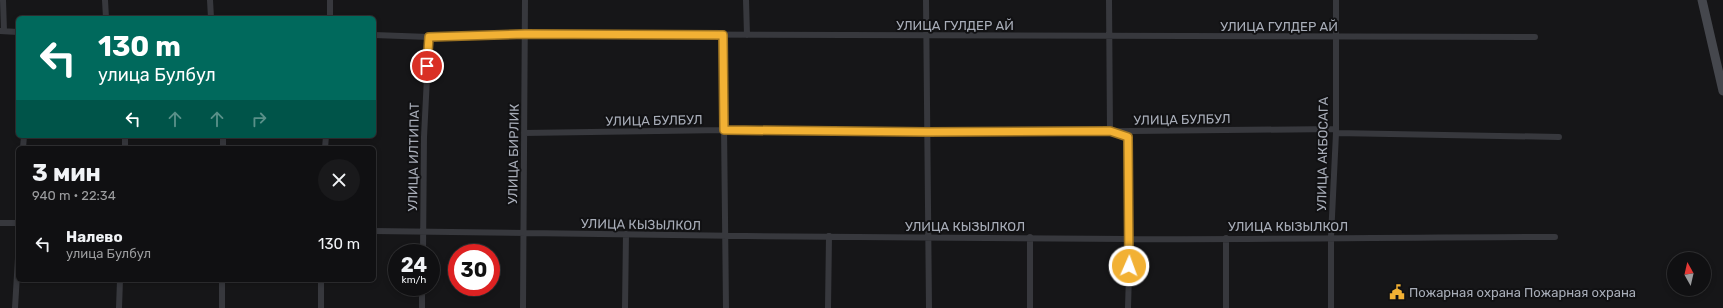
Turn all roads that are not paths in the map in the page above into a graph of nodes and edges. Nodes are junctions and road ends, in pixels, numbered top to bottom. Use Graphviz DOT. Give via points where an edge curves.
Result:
graph roads {
  1 [pos="3,0"];
  2 [pos="105,0"];
  3 [pos="210,0"];
  4 [pos="330,0"];
  5 [pos="525,0"];
  6 [pos="746,0"];
  7 [pos="926,0"];
  8 [pos="1108,0"];
  9 [pos="1336,0"];
  10 [pos="1702,0"];
  11 [pos="106,16"];
  12 [pos="210,16"];
  13 [pos="330,16"];
  14 [pos="2,31"];
  15 [pos="16,32"];
  16 [pos="525,34"];
  17 [pos="376,35"];
  18 [pos="723,35"];
  19 [pos="747,35"];
  20 [pos="927,36"];
  21 [pos="1109,36"];
  22 [pos="429,37"];
  23 [pos="1334,37"];
  24 [pos="1535,37"];
  25 [pos="1723,91"];
  26 [pos="724,130"];
  27 [pos="1110,131"];
  28 [pos="1335,131"];
  29 [pos="928,132"];
  30 [pos="524,133"];
  31 [pos="1559,137"];
  32 [pos="0,223"];
  33 [pos="16,223"];
  34 [pos="376,231"];
  35 [pos="423,232"];
  36 [pos="523,234"];
  37 [pos="626,234"];
  38 [pos="829,236"];
  39 [pos="726,237"];
  40 [pos="1030,237"];
  41 [pos="1331,237"];
  42 [pos="1555,237"];
  43 [pos="930,238"];
  44 [pos="1226,238"];
  45 [pos="1130,239"];
  46 [pos="423,244"];
  47 [pos="17,282"];
  48 [pos="120,282"];
  49 [pos="222,282"];
  50 [pos="322,282"];
  51 [pos="422,296"];
  52 [pos="15,308"];
  53 [pos="120,308"];
  54 [pos="222,308"];
  55 [pos="321,308"];
  56 [pos="422,308"];
  57 [pos="523,308"];
  58 [pos="625,308"];
  59 [pos="726,308"];
  60 [pos="828,308"];
  61 [pos="929,308"];
  62 [pos="1030,308"];
  63 [pos="1128,308"];
  64 [pos="1226,308"];
  65 [pos="1331,308"];
  1 -- 14 [label="street"];
  2 -- 11 [label="street"];
  3 -- 12 [label="street"];
  4 -- 13 [label="street"];
  5 -- 16 [label="street, УЛИЦА БИРЛИК"];
  6 -- 19 [label="street"];
  7 -- 20 [label="street"];
  8 -- 21 [label="street"];
  9 -- 23 [label="street, УЛИЦА АКБОСАГА"];
  10 -- 25 [label="street"];
  14 -- 15 [label="street"];
  16 -- 18 [label="street, УЛИЦА ГУЛДЕР АЙ"];
  16 -- 22 [label="street, УЛИЦА ГУЛДЕР АЙ"];
  16 -- 30 [label="street, УЛИЦА БИРЛИК"];
  17 -- 22 [label="street, УЛИЦА ГУЛДЕР АЙ"];
  18 -- 19 [label="street, УЛИЦА ГУЛДЕР АЙ"];
  18 -- 26 [label="street"];
  19 -- 20 [label="street, УЛИЦА ГУЛДЕР АЙ"];
  20 -- 21 [label="street, УЛИЦА ГУЛДЕР АЙ"];
  20 -- 29 [label="street"];
  21 -- 23 [label="street, УЛИЦА ГУЛДЕР АЙ"];
  21 -- 27 [label="street"];
  22 -- 35 [label="street, УЛИЦА ИЛТИПАТ"];
  23 -- 24 [label="street, УЛИЦА ГУЛДЕР АЙ"];
  23 -- 28 [label="street, УЛИЦА АКБОСАГА"];
  26 -- 29 [label="street, УЛИЦА БУЛБУЛ"];
  26 -- 30 [label="street, УЛИЦА БУЛБУЛ"];
  26 -- 39 [label="street"];
  27 -- 28 [label="street, УЛИЦА БУЛБУЛ"];
  27 -- 29 [label="street, УЛИЦА БУЛБУЛ"];
  27 -- 45 [label="street" via="1128,137"];
  28 -- 31 [label="street, УЛИЦА БУЛБУЛ"];
  28 -- 41 [label="street, УЛИЦА АКБОСАГА"];
  29 -- 43 [label="street"];
  30 -- 36 [label="street, УЛИЦА БИРЛИК"];
  32 -- 33 [label="street"];
  34 -- 35 [label="street, УЛИЦА КЫЗЫЛКОЛ"];
  35 -- 36 [label="street, УЛИЦА КЫЗЫЛКОЛ"];
  35 -- 46 [label="street, УЛИЦА ИЛТИПАТ"];
  36 -- 37 [label="street, УЛИЦА КЫЗЫЛКОЛ"];
  36 -- 57 [label="street, УЛИЦА БИРЛИК"];
  37 -- 39 [label="street, УЛИЦА КЫЗЫЛКОЛ"];
  37 -- 58 [label="street"];
  38 -- 39 [label="street, УЛИЦА КЫЗЫЛКОЛ"];
  38 -- 43 [label="street, УЛИЦА КЫЗЫЛКОЛ"];
  38 -- 60 [label="street"];
  39 -- 59 [label="street"];
  40 -- 43 [label="street, УЛИЦА КЫЗЫЛКОЛ"];
  40 -- 45 [label="street, УЛИЦА КЫЗЫЛКОЛ"];
  40 -- 62 [label="street"];
  41 -- 42 [label="street, УЛИЦА КЫЗЫЛКОЛ"];
  41 -- 44 [label="street, УЛИЦА КЫЗЫЛКОЛ"];
  41 -- 65 [label="street, УЛИЦА АКБОСАГА"];
  43 -- 61 [label="street"];
  44 -- 45 [label="street, УЛИЦА КЫЗЫЛКОЛ"];
  44 -- 64 [label="street"];
  45 -- 63 [label="street"];
  47 -- 52 [label="street"];
  48 -- 53 [label="street"];
  49 -- 54 [label="street"];
  50 -- 55 [label="street"];
  51 -- 56 [label="street"];
}
